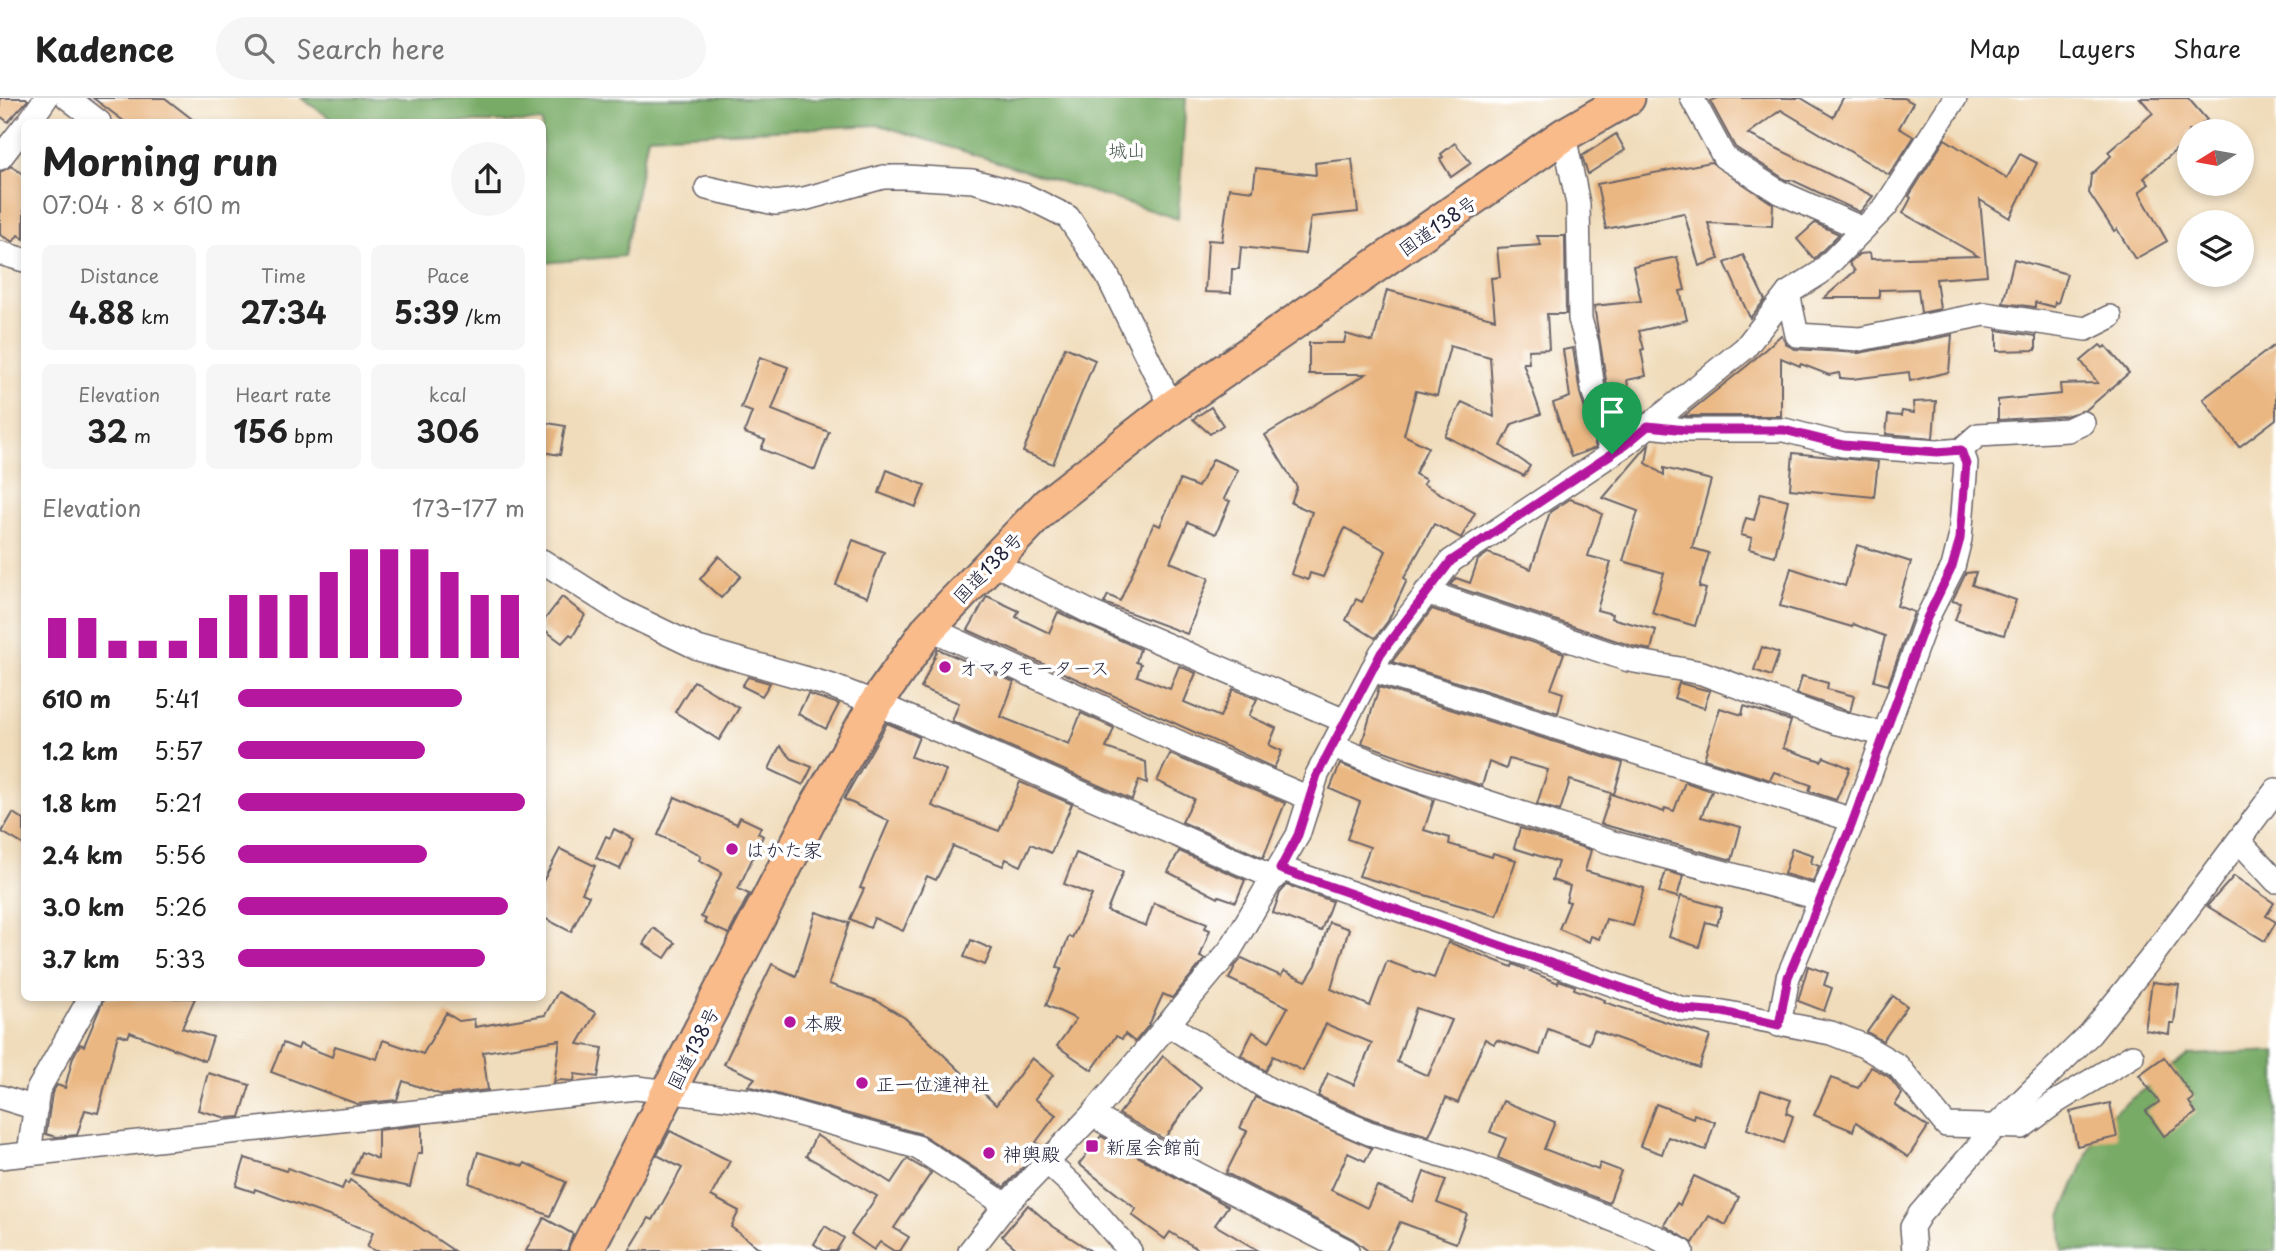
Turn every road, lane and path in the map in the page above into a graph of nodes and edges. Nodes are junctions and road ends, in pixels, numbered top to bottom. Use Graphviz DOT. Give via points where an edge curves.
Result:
graph roads {
  1 [pos="46,98"];
  2 [pos="68,98"];
  3 [pos="1628,98"];
  4 [pos="1692,98"];
  5 [pos="1955,98"];
  6 [pos="31,119"];
  7 [pos="95,119"];
  8 [pos="21,131"];
  9 [pos="1564,135"];
  10 [pos="0,158"];
  11 [pos="707,188"];
  12 [pos="1863,229"];
  13 [pos="0,253"];
  14 [pos="21,259"];
  15 [pos="1788,293"];
  16 [pos="2110,317"];
  17 [pos="1172,407"];
  18 [pos="2084,423"];
  19 [pos="1648,426"];
  20 [pos="1961,450"];
  21 [pos="1612,454"];
  22 [pos="991,562"];
  23 [pos="546,564"];
  24 [pos="1426,593"];
  25 [pos="929,628"];
  26 [pos="1372,670"];
  27 [pos="876,703"];
  28 [pos="1345,721"];
  29 [pos="1883,734"];
  30 [pos="1332,746"];
  31 [pos="2276,790"];
  32 [pos="1309,798"];
  33 [pos="1853,820"];
  34 [pos="2239,841"];
  35 [pos="1277,873"];
  36 [pos="2276,881"];
  37 [pos="1819,898"];
  38 [pos="88,1001"];
  39 [pos="1168,1024"];
  40 [pos="1779,1025"];
  41 [pos="2132,1056"];
  42 [pos="670,1091"];
  43 [pos="0,1097"];
  44 [pos="36,1108"];
  45 [pos="1092,1115"];
  46 [pos="1997,1125"];
  47 [pos="29,1153"];
  48 [pos="0,1157"];
  49 [pos="1047,1162"];
  50 [pos="1006,1205"];
  51 [pos="1912,1227"];
  52 [pos="586,1251"];
  53 [pos="970,1251"];
  54 [pos="1130,1251"];
  55 [pos="1348,1251"];
  56 [pos="1682,1251"];
  57 [pos="1897,1251"];
  58 [pos="1914,1251"];
  1 -- 6 [label="street"];
  2 -- 7 [label="street"];
  3 -- 9 [label="highway, 国道138号"];
  4 -- 12 [label="street" via="1724,157 1779,192"];
  5 -- 12 [label="street" via="1886,205"];
  8 -- 10 [label="street"];
  9 -- 17 [label="highway, 国道138号"];
  9 -- 21 [label="street" via="1578,204 1580,318 1593,389"];
  11 -- 17 [label="street" via="775,203 883,177 906,177 973,181 1024,195 1068,217 1107,275"];
  12 -- 15 [label="street" via="1820,273"];
  13 -- 14 [label="street"];
  15 -- 16 [label="street" via="1797,335 1817,338 1860,339 1985,314 2086,329"];
  15 -- 19 [label="street" via="1745,348"];
  17 -- 22 [label="highway, 国道138号" via="1048,504"];
  18 -- 20 [label="street" via="2068,430 1978,435"];
  19 -- 20 [label="street" via="1784,430 1843,445"];
  19 -- 21 [label="street"];
  20 -- 29 [label="street" via="1966,464 1960,539"];
  21 -- 24 [label="street" via="1451,561"];
  22 -- 25 [label="highway, 国道138号"];
  22 -- 28 [label="street" via="1094,614"];
  23 -- 27 [label="street" via="617,609 698,648"];
  24 -- 26 [label="street" via="1392,635"];
  24 -- 29 [label="street" via="1629,660 1702,673 1834,722"];
  25 -- 27 [label="highway, 国道138号"];
  25 -- 32 [label="street"];
  26 -- 28 [label="street"];
  26 -- 33 [label="street"];
  27 -- 35 [label="street"];
  27 -- 42 [label="highway, 国道138号" via="814,811"];
  28 -- 30 [label="street"];
  29 -- 33 [label="street"];
  30 -- 32 [label="street"];
  30 -- 37 [label="street" via="1404,775 1610,842"];
  31 -- 34 [label="street"];
  32 -- 35 [label="street" via="1298,835"];
  33 -- 37 [label="street"];
  34 -- 36 [label="street"];
  34 -- 46 [label="street" via="2090,1034"];
  35 -- 39 [label="street" via="1230,950"];
  35 -- 40 [label="street" via="1683,1009 1723,1012"];
  37 -- 40 [label="street" via="1788,977"];
  38 -- 44 [label="street" via="38,1090"];
  39 -- 45 [label="street"];
  39 -- 56 [label="street" via="1268,1089 1369,1133 1482,1167"];
  40 -- 46 [label="street" via="1831,1033 1898,1066 1946,1125"];
  41 -- 46 [label="street" via="2022,1128"];
  42 -- 47 [label="street" via="636,1088"];
  42 -- 50 [label="street" via="751,1101 917,1147"];
  42 -- 52 [label="highway, 国道138号"];
  43 -- 44 [label="street"];
  44 -- 47 [label="street"];
  45 -- 49 [label="street"];
  45 -- 55 [label="street"];
  46 -- 51 [label="street"];
  47 -- 48 [label="street"];
  49 -- 50 [label="street"];
  49 -- 54 [label="street"];
  50 -- 53 [label="street"];
  51 -- 57 [label="street"];
  51 -- 58 [label="street"];
}
